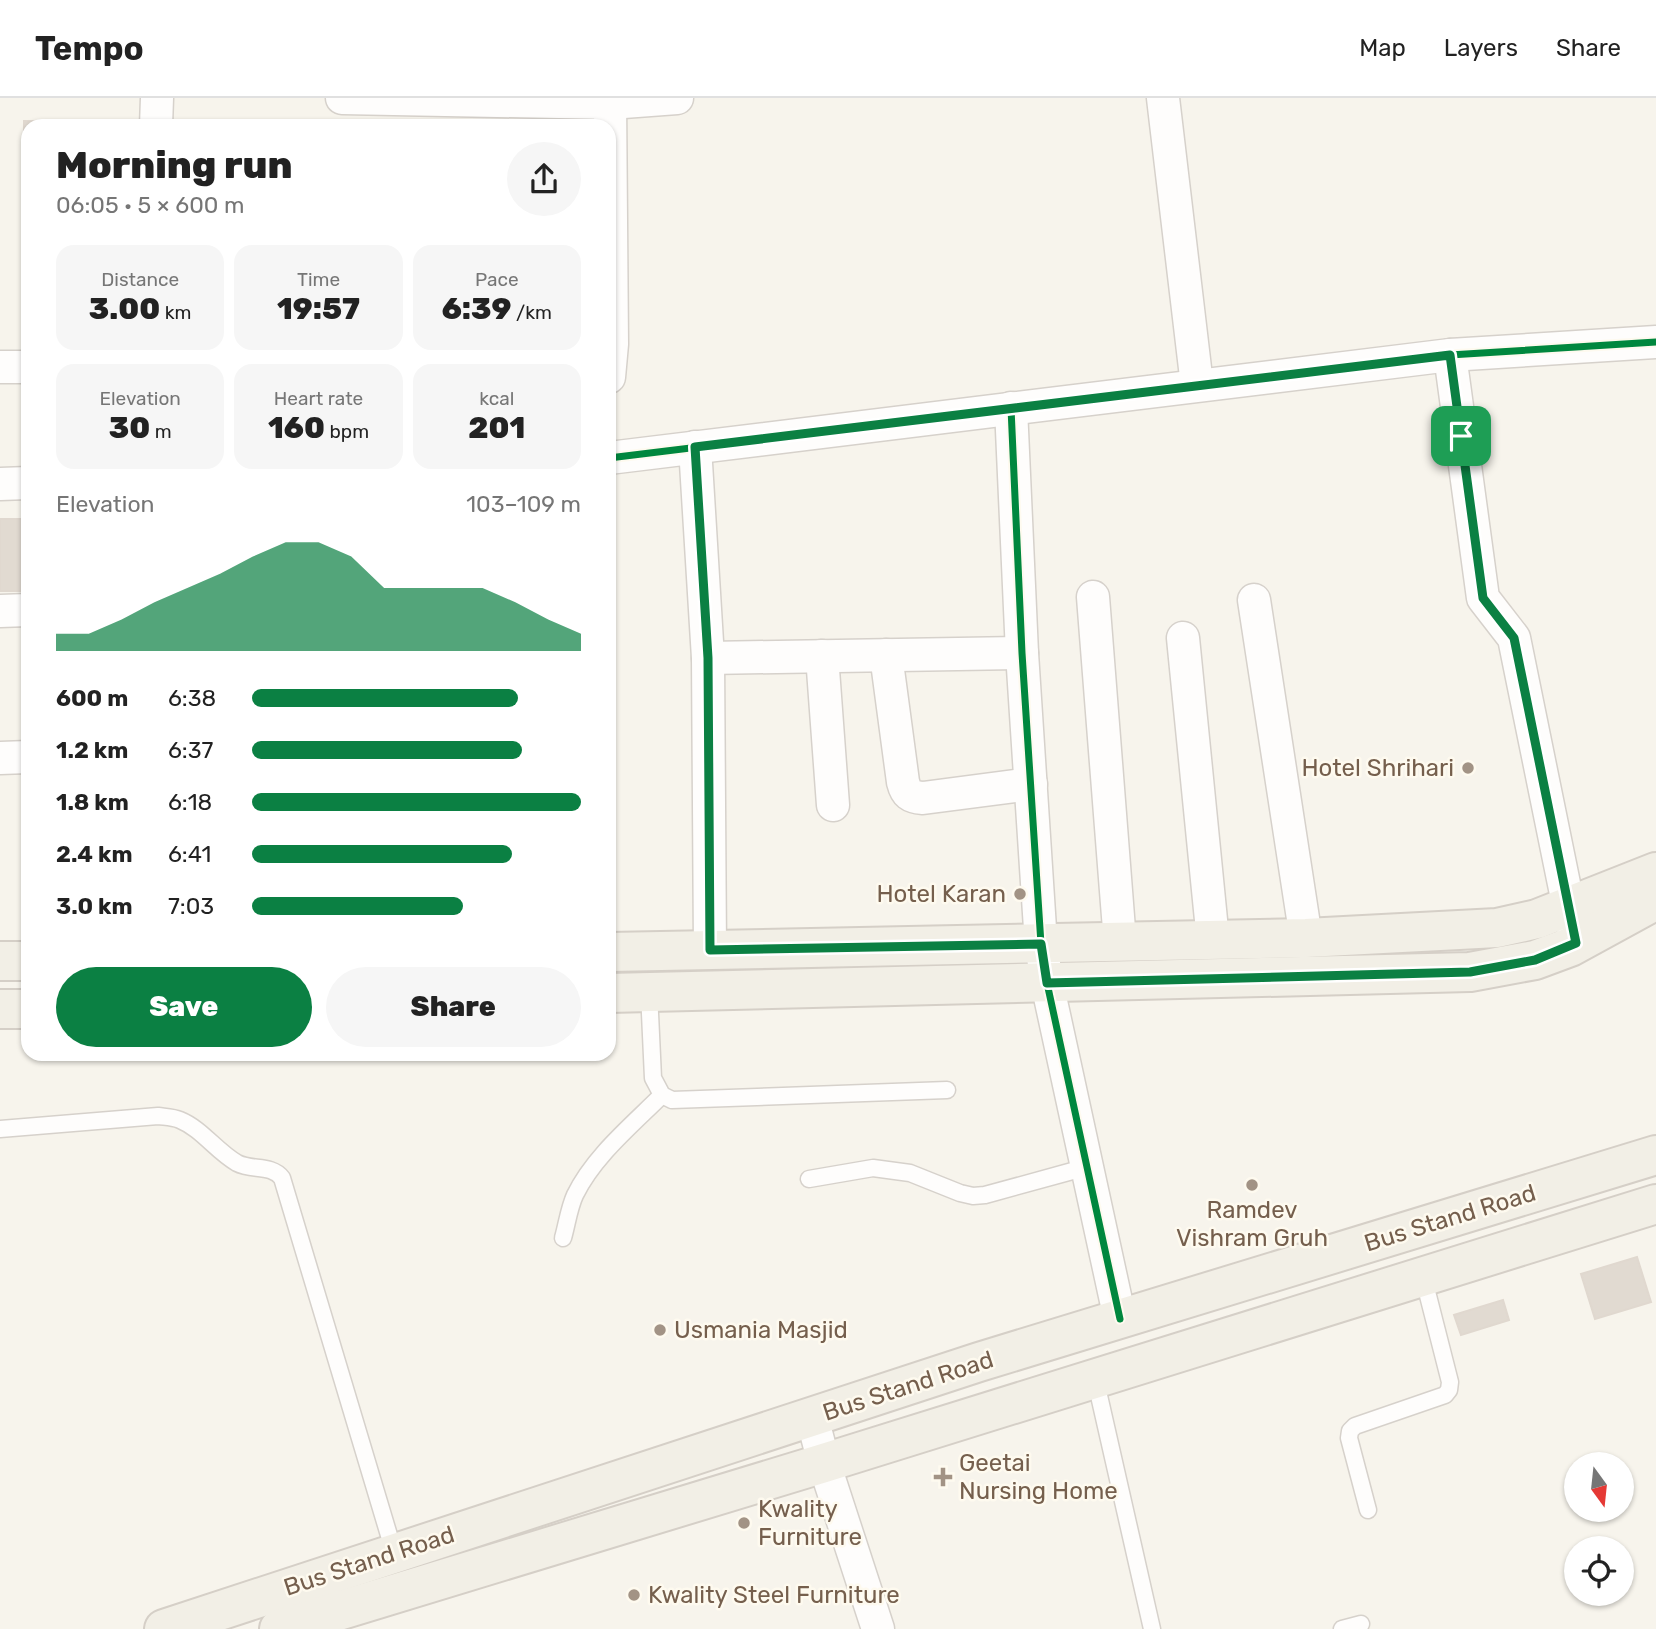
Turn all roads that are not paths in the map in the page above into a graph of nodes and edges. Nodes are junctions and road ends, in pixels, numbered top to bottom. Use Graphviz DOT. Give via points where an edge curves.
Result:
graph roads {
  1 [pos="157,98"];
  2 [pos="342,98"];
  3 [pos="677,98"];
  4 [pos="1163,98"];
  5 [pos="610,101"];
  6 [pos="156,119"];
  7 [pos="610,119"];
  8 [pos="1656,342"];
  9 [pos="1450,355"];
  10 [pos="21,366"];
  11 [pos="0,367"];
  12 [pos="1197,385"];
  13 [pos="1011,408"];
  14 [pos="695,447"];
  15 [pos="616,457"];
  16 [pos="21,483"];
  17 [pos="0,484"];
  18 [pos="1093,597"];
  19 [pos="1254,600"];
  20 [pos="21,610"];
  21 [pos="0,611"];
  22 [pos="1183,638"];
  23 [pos="1021,653"];
  24 [pos="886,655"];
  25 [pos="822,656"];
  26 [pos="708,658"];
  27 [pos="21,757"];
  28 [pos="0,758"];
  29 [pos="1031,784"];
  30 [pos="833,805"];
  31 [pos="1656,872"];
  32 [pos="1656,900"];
  33 [pos="1572,926"];
  34 [pos="1306,938"];
  35 [pos="1213,940"];
  36 [pos="1120,942"];
  37 [pos="1041,944"];
  38 [pos="710,950"];
  39 [pos="616,952"];
  40 [pos="0,961"];
  41 [pos="21,961"];
  42 [pos="1047,983"];
  43 [pos="649,992"];
  44 [pos="616,993"];
  45 [pos="0,1009"];
  46 [pos="21,1009"];
  47 [pos="947,1090"];
  48 [pos="662,1095"];
  49 [pos="0,1129"];
  50 [pos="1656,1155"];
  51 [pos="1087,1167"];
  52 [pos="810,1179"];
  53 [pos="1656,1204"];
  54 [pos="563,1238"];
  55 [pos="1423,1276"];
  56 [pos="1120,1319"];
  57 [pos="1095,1378"];
  58 [pos="812,1417"];
  59 [pos="824,1462"];
  60 [pos="1368,1510"];
  61 [pos="394,1552"];
  62 [pos="1361,1623"];
  63 [pos="164,1629"];
  64 [pos="279,1629"];
  65 [pos="878,1629"];
  66 [pos="1152,1629"];
  67 [pos="1342,1629"];
  1 -- 6 [label="street"];
  2 -- 5 [label="street"];
  3 -- 5 [label="street"];
  4 -- 12 [label="street"];
  5 -- 7 [label="street"];
  8 -- 9 [label="street"];
  9 -- 12 [label="street"];
  9 -- 33 [label="street" via="1483,598 1514,638"];
  10 -- 11 [label="street"];
  12 -- 13 [label="street"];
  13 -- 14 [label="street"];
  13 -- 23 [label="street"];
  14 -- 15 [label="street"];
  14 -- 26 [label="street"];
  16 -- 17 [label="street"];
  18 -- 36 [label="street"];
  19 -- 34 [label="street"];
  20 -- 21 [label="street"];
  22 -- 35 [label="street"];
  23 -- 24 [label="street"];
  23 -- 29 [label="street"];
  24 -- 25 [label="street"];
  24 -- 29 [label="street" via="906,792 923,798"];
  25 -- 26 [label="street"];
  25 -- 30 [label="street"];
  26 -- 38 [label="street"];
  27 -- 28 [label="street"];
  29 -- 37 [label="street"];
  31 -- 33 [label="main road"];
  32 -- 33 [label="main road"];
  33 -- 34 [label="main road" via="1537,919 1497,928"];
  33 -- 42 [label="main road" via="1535,960 1470,972"];
  34 -- 35 [label="main road"];
  35 -- 36 [label="main road"];
  36 -- 37 [label="main road"];
  37 -- 38 [label="main road"];
  37 -- 42 [label="street"];
  38 -- 39 [label="main road"];
  40 -- 41 [label="main road"];
  42 -- 43 [label="main road"];
  42 -- 51 [label="street"];
  43 -- 44 [label="main road"];
  43 -- 48 [label="lane" via="653,1079"];
  45 -- 46 [label="main road"];
  47 -- 48 [label="lane" via="672,1100"];
  48 -- 54 [label="lane" via="590,1169 574,1196"];
  49 -- 61 [label="lane" via="158,1116 178,1119 237,1163 278,1172"];
  50 -- 56 [label="main road, Bus Stand Road"];
  51 -- 52 [label="lane" via="973,1196 910,1173 873,1168"];
  51 -- 56 [label="street"];
  53 -- 55 [label="main road, Bus Stand Road"];
  55 -- 57 [label="main road, Bus Stand Road"];
  55 -- 60 [label="lane" via="1450,1390 1350,1431"];
  56 -- 58 [label="main road, Bus Stand Road"];
  57 -- 59 [label="main road, Bus Stand Road"];
  57 -- 66 [label="lane"];
  58 -- 59 [label="street"];
  58 -- 61 [label="main road, Bus Stand Road"];
  59 -- 64 [label="main road, Bus Stand Road"];
  59 -- 65 [label="street"];
  61 -- 63 [label="main road, Bus Stand Road"];
  62 -- 67 [label="lane"];
}
